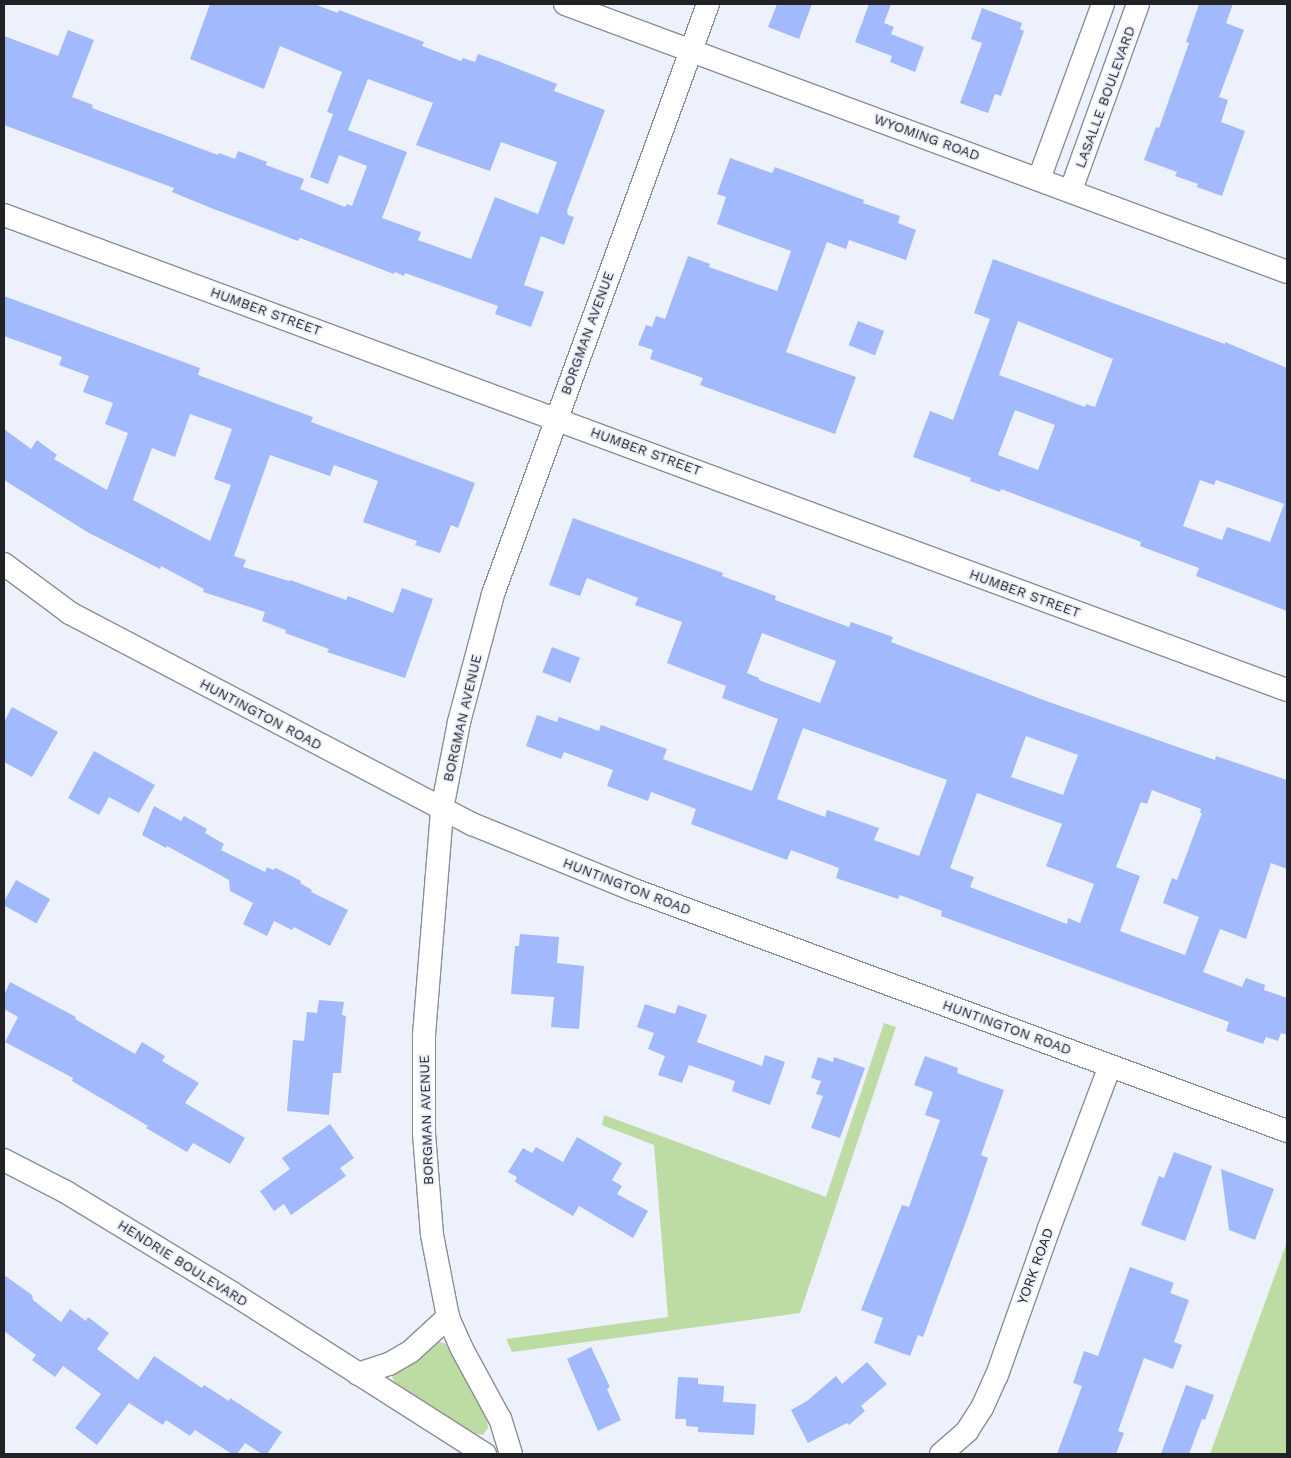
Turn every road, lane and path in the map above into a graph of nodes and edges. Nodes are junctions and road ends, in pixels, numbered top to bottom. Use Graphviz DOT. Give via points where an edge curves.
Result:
graph roads {
  1 [pos="565,4"];
  2 [pos="708,4"];
  3 [pos="1103,4"];
  4 [pos="1138,4"];
  5 [pos="691,50"];
  6 [pos="1039,179"];
  7 [pos="1072,190"];
  8 [pos="4,215"];
  9 [pos="1287,272"];
  10 [pos="556,418"];
  11 [pos="4,564"];
  12 [pos="1287,690"];
  13 [pos="442,809"];
  14 [pos="1110,1066"];
  15 [pos="1287,1131"];
  16 [pos="5,1163"];
  17 [pos="448,1317"];
  18 [pos="358,1374"];
  19 [pos="485,1454"];
  20 [pos="511,1454"];
  21 [pos="941,1454"];
  1 -- 5 [label="street, WYOMING ROAD"];
  2 -- 5 [label="street, BORGMAN AVENUE"];
  3 -- 6 [label="street"];
  4 -- 7 [label="street, LASALLE BOULEVARD"];
  5 -- 6 [label="street, WYOMING ROAD"];
  5 -- 10 [label="street, BORGMAN AVENUE"];
  6 -- 7 [label="street, WYOMING ROAD"];
  7 -- 9 [label="street, WYOMING ROAD"];
  8 -- 10 [label="street, HUMBER STREET"];
  10 -- 12 [label="street, HUMBER STREET"];
  10 -- 13 [label="street, BORGMAN AVENUE" via="493,594 459,722"];
  11 -- 13 [label="street, HUNTINGTON ROAD" via="70,613"];
  13 -- 14 [label="street, HUNTINGTON ROAD" via="634,890"];
  13 -- 17 [label="street, BORGMAN AVENUE" via="424,1035 424,1134 432,1235"];
  14 -- 15 [label="street, HUNTINGTON ROAD"];
  14 -- 21 [label="street, YORK ROAD" via="993,1383 967,1431"];
  16 -- 18 [label="street, HENDRIE BOULEVARD" via="89,1206"];
  17 -- 18 [label="street" via="410,1352 389,1364"];
  17 -- 20 [label="street, BORGMAN AVENUE" via="500,1418"];
  18 -- 19 [label="street, HENDRIE BOULEVARD"];
}
